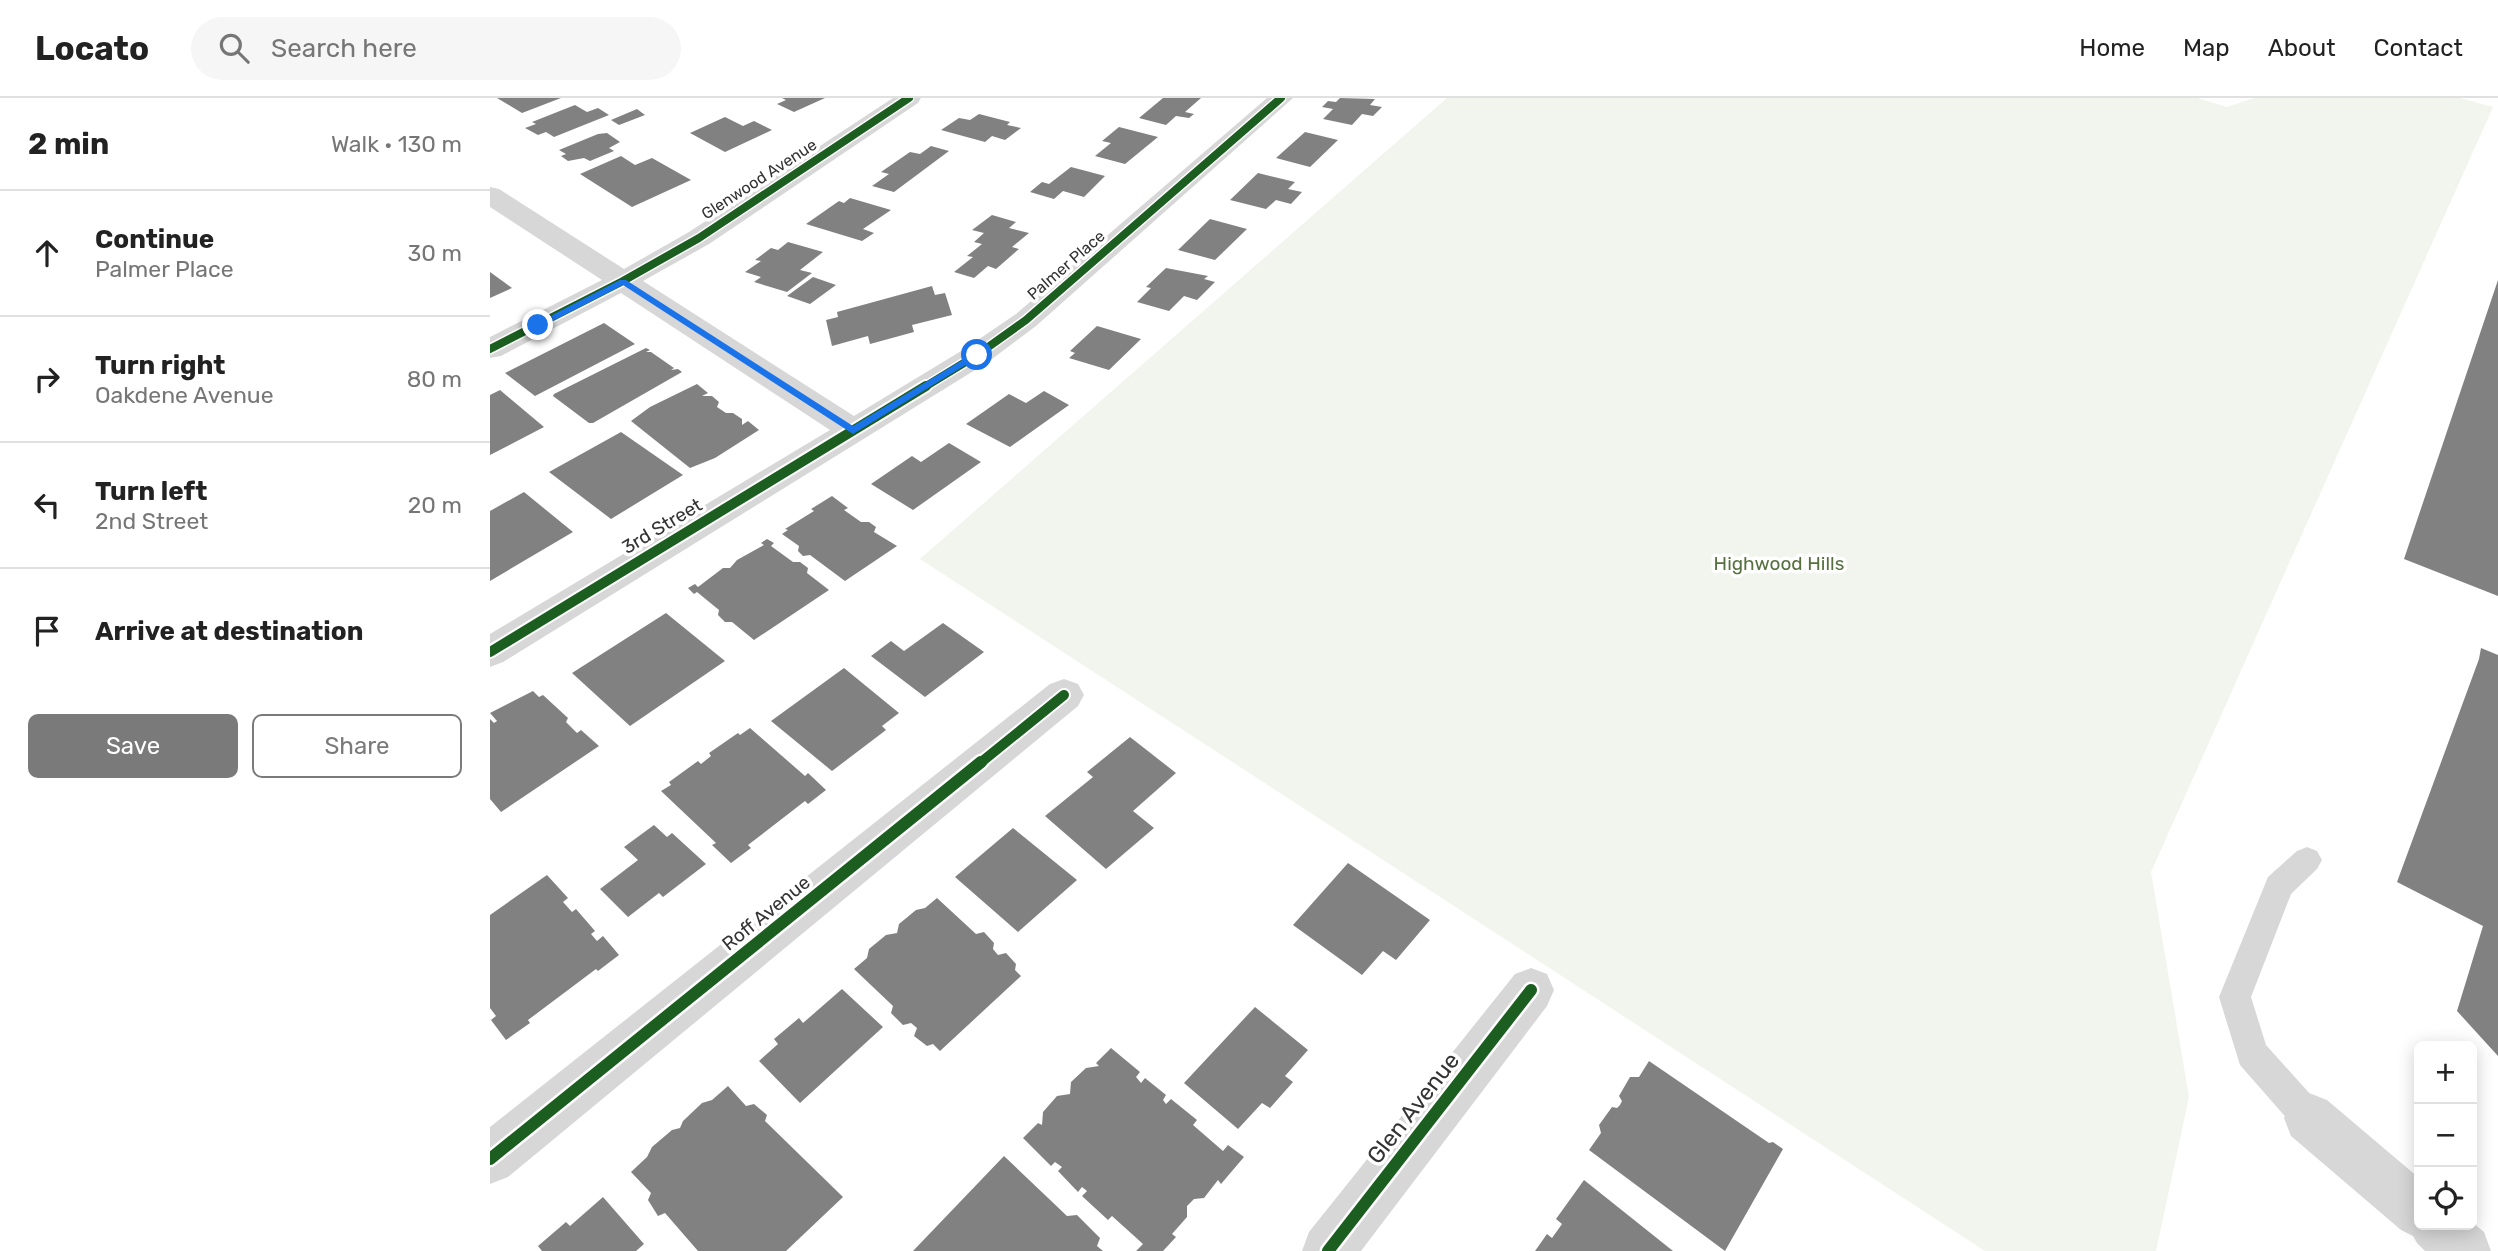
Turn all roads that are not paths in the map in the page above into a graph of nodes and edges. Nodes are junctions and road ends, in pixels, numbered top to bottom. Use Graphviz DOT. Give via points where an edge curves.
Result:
graph roads {
  1 [pos="909,98"];
  2 [pos="1281,98"];
  3 [pos="490,195"];
  4 [pos="623,281"];
  5 [pos="490,349"];
  6 [pos="853,430"];
  7 [pos="490,652"];
  8 [pos="1065,695"];
  9 [pos="2306,860"];
  10 [pos="1531,990"];
  11 [pos="2309,1118"];
  12 [pos="490,1159"];
  13 [pos="2414,1208"];
  14 [pos="2441,1230"];
  15 [pos="1328,1251"];
  16 [pos="2466,1251"];
  1 -- 4 [label="street, Glenwood Avenue" via="757,201"];
  2 -- 6 [label="street, Palmer Place" via="1026,320"];
  3 -- 4 [label="street"];
  4 -- 5 [label="street, Glenwood Avenue"];
  4 -- 6 [label="street"];
  6 -- 7 [label="street, 3rd Street"];
  8 -- 12 [label="street, Roff Avenue"];
  9 -- 11 [label="lane" via="2279,886 2235,997 2252,1054"];
  10 -- 15 [label="street, Glen Avenue"];
  11 -- 13 [label="street"];
  14 -- 16 [label="street"];
}
